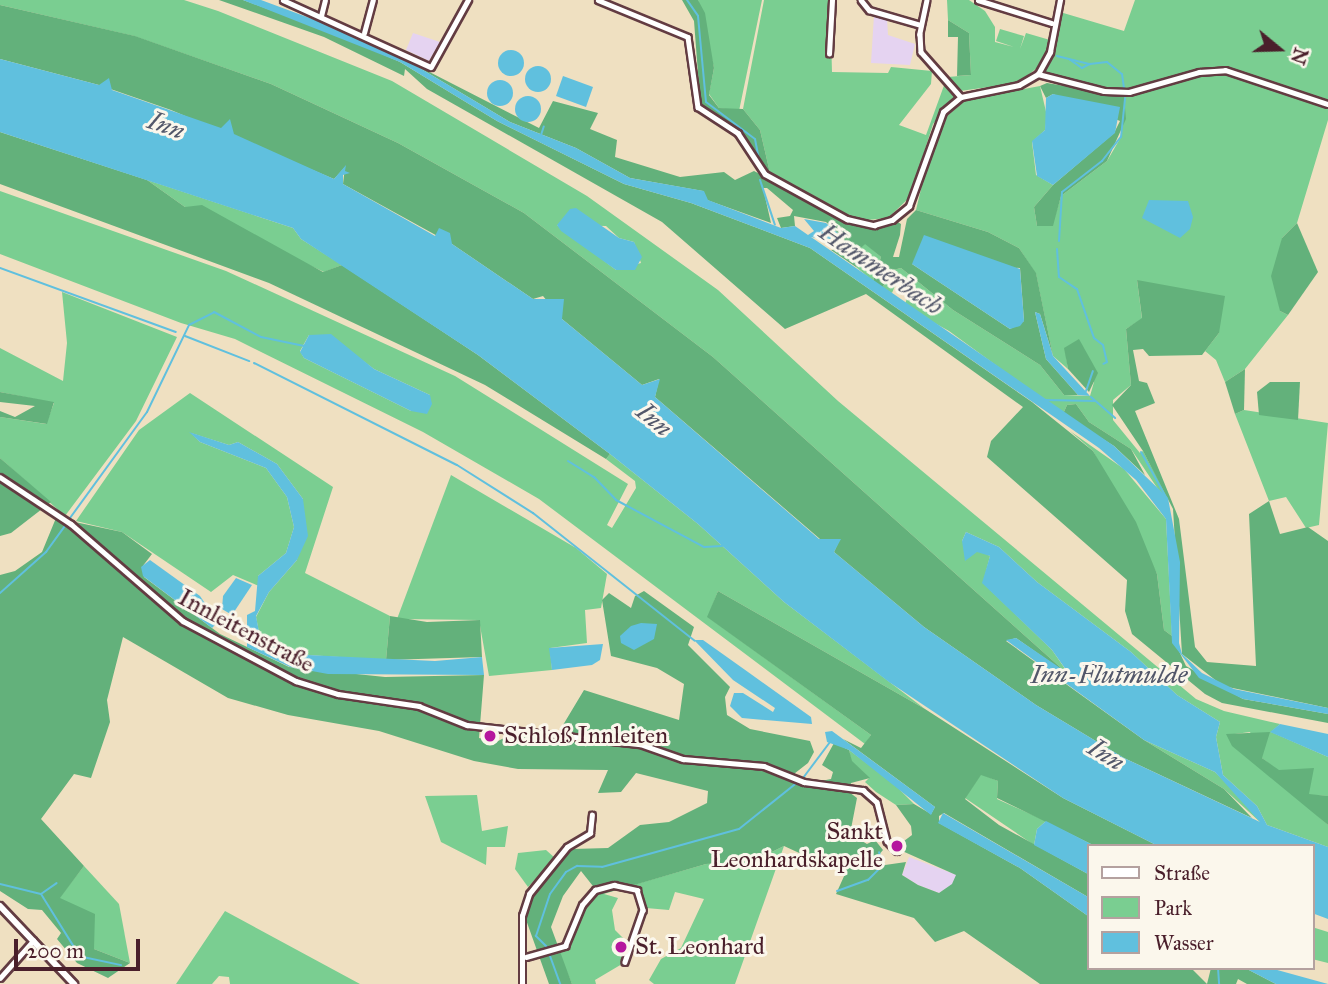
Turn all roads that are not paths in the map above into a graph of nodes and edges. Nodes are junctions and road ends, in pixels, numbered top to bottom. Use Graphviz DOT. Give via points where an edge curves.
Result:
graph roads {
  1 [pos="283,0"];
  2 [pos="325,0"];
  3 [pos="373,0"];
  4 [pos="468,0"];
  5 [pos="598,0"];
  6 [pos="832,0"];
  7 [pos="861,0"];
  8 [pos="927,0"];
  9 [pos="978,0"];
  10 [pos="1060,0"];
  11 [pos="321,16"];
  12 [pos="1052,23"];
  13 [pos="921,25"];
  14 [pos="364,33"];
  15 [pos="829,54"];
  16 [pos="1038,74"];
  17 [pos="961,97"];
  18 [pos="1328,104"];
  19 [pos="0,477"];
  20 [pos="592,815"];
  21 [pos="897,851"];
  22 [pos="0,905"];
  23 [pos="33,941"];
  24 [pos="526,957"];
  25 [pos="625,962"];
  26 [pos="0,978"];
  27 [pos="75,984"];
  28 [pos="522,984"];
  1 -- 11 [label="street"];
  2 -- 11 [label="street"];
  3 -- 14 [label="street"];
  4 -- 14 [label="street" via="431,67"];
  5 -- 17 [label="street" via="685,34 690,40 699,108 738,133 765,174 855,222 883,224 909,206 938,120"];
  6 -- 15 [label="street"];
  7 -- 13 [label="street" via="869,10"];
  8 -- 13 [label="street"];
  9 -- 12 [label="street"];
  10 -- 12 [label="street"];
  11 -- 14 [label="street"];
  12 -- 16 [label="street" via="1050,52"];
  13 -- 17 [label="street" via="925,59"];
  16 -- 17 [label="street" via="1019,85"];
  16 -- 18 [label="street" via="1104,91 1129,92 1199,72 1225,70"];
  19 -- 21 [label="street, Innleitenstraße" via="71,524 183,621 296,681 338,694 419,706 467,725 597,743 640,744 683,759 764,766 802,781 869,794 879,807 887,841"];
  20 -- 24 [label="street" via="590,833 567,847 529,894 523,916"];
  22 -- 23 [label="main road"];
  23 -- 26 [label="street"];
  23 -- 27 [label="main road"];
  24 -- 25 [label="street" via="565,946 574,920 596,890 629,885 637,890 643,910"];
  24 -- 28 [label="street"];
}
